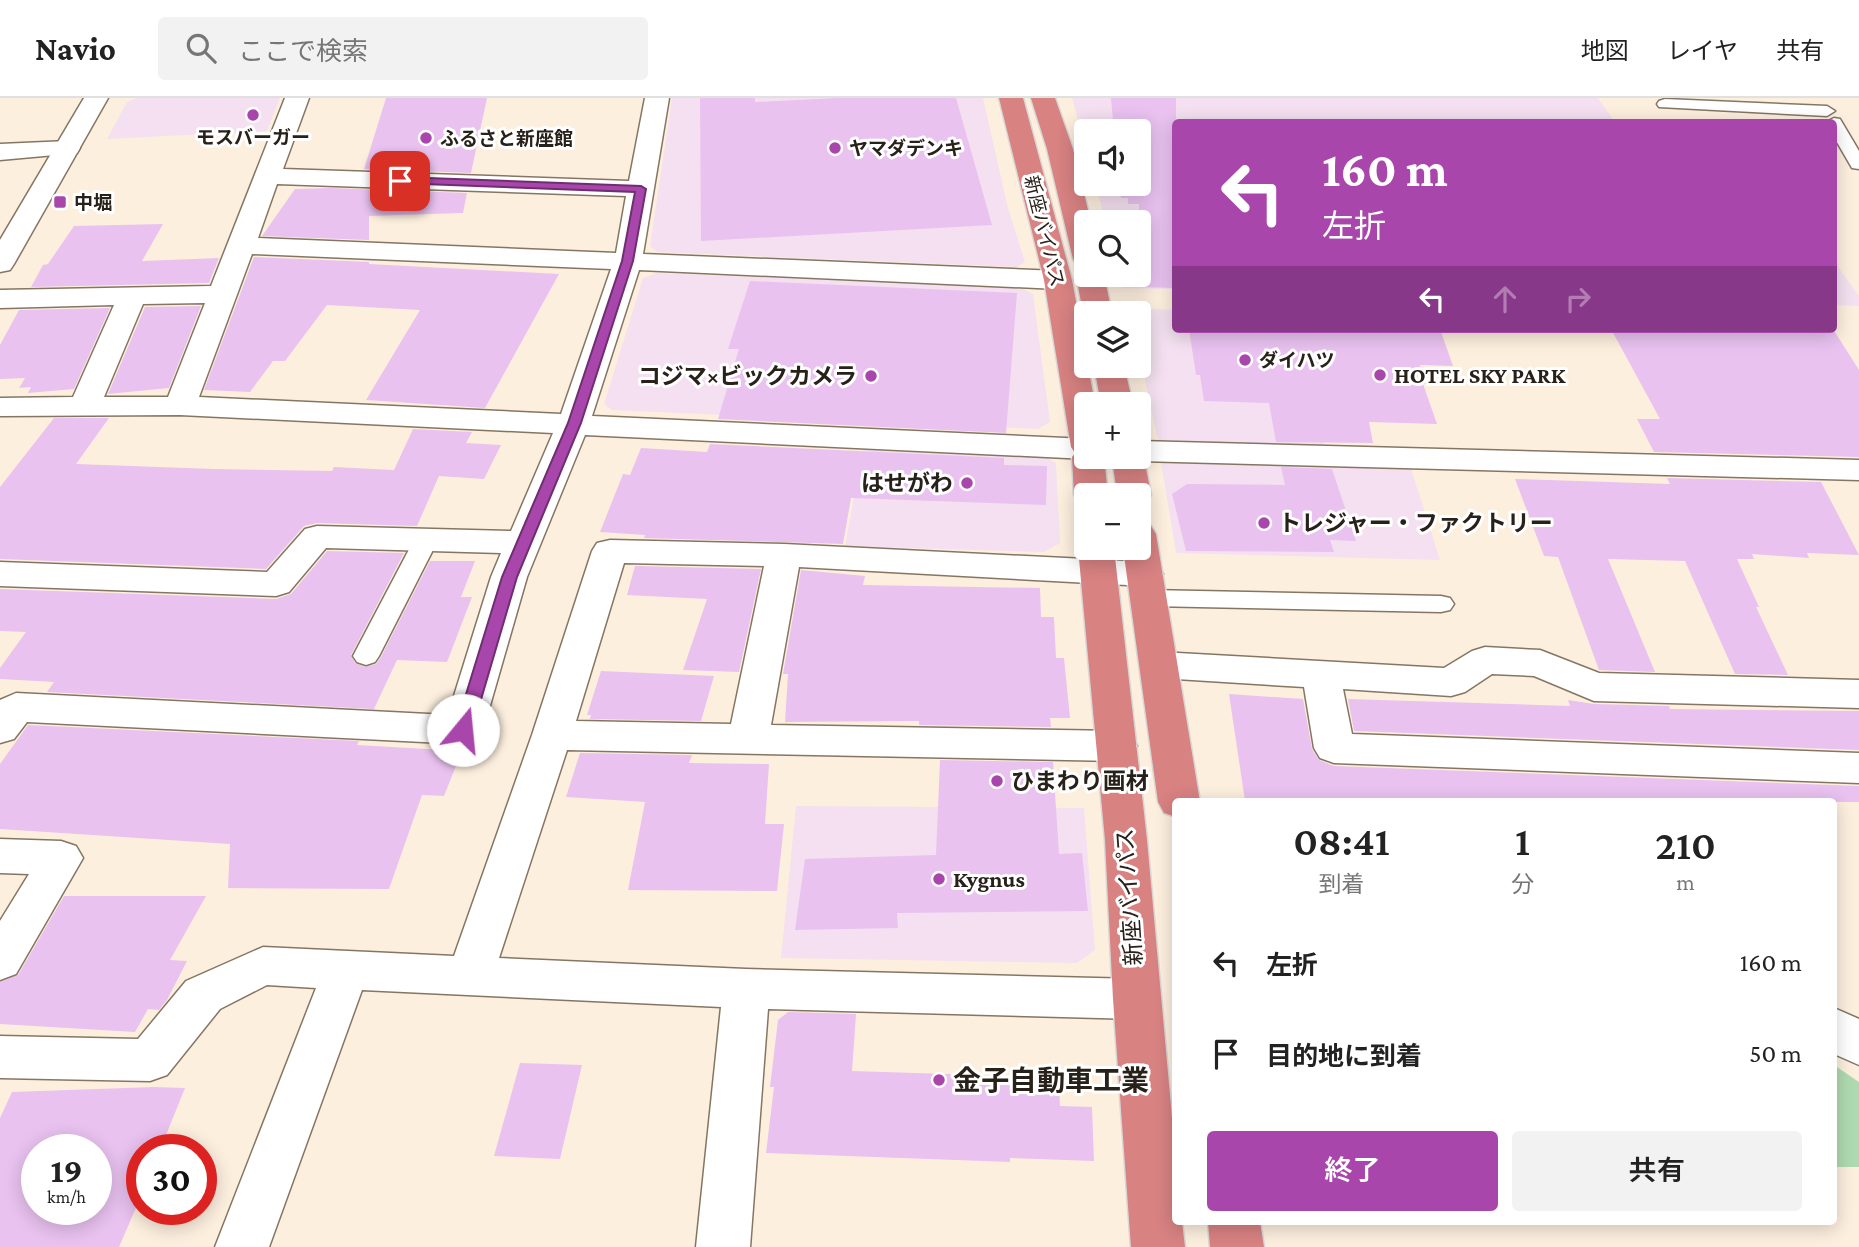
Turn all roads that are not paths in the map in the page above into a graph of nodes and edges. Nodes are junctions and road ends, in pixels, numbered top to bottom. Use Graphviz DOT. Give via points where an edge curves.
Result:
graph roads {
  1 [pos="96,98"];
  2 [pos="297,98"];
  3 [pos="657,98"];
  4 [pos="1011,98"];
  5 [pos="1043,98"];
  6 [pos="1662,101"];
  7 [pos="1829,114"];
  8 [pos="1676,119"];
  9 [pos="1837,128"];
  10 [pos="68,148"];
  11 [pos="0,152"];
  12 [pos="1837,163"];
  13 [pos="267,176"];
  14 [pos="641,189"];
  15 [pos="1075,210"];
  16 [pos="240,245"];
  17 [pos="628,261"];
  18 [pos="0,264"];
  19 [pos="1058,280"];
  20 [pos="220,294"];
  21 [pos="132,297"];
  22 [pos="0,299"];
  23 [pos="1077,392"];
  24 [pos="180,406"];
  25 [pos="0,407"];
  26 [pos="83,407"];
  27 [pos="574,423"];
  28 [pos="1074,447"];
  29 [pos="1151,451"];
  30 [pos="1859,470"];
  31 [pos="426,540"];
  32 [pos="524,543"];
  33 [pos="784,555"];
  34 [pos="1074,559"];
  35 [pos="1097,560"];
  36 [pos="1099,560"];
  37 [pos="1143,560"];
  38 [pos="0,574"];
  39 [pos="1147,586"];
  40 [pos="1441,604"];
  41 [pos="366,656"];
  42 [pos="1160,665"];
  43 [pos="1321,675"];
  44 [pos="1859,694"];
  45 [pos="0,729"];
  46 [pos="552,734"];
  47 [pos="748,738"];
  48 [pos="1117,746"];
  49 [pos="1859,768"];
  50 [pos="1178,798"];
  51 [pos="0,856"];
  52 [pos="0,961"];
  53 [pos="346,971"];
  54 [pos="470,975"];
  55 [pos="746,989"];
  56 [pos="1136,999"];
  57 [pos="1837,1030"];
  58 [pos="1859,1044"];
  59 [pos="0,1057"];
  60 [pos="1234,1225"];
  61 [pos="242,1247"];
  62 [pos="723,1247"];
  63 [pos="1158,1247"];
  64 [pos="1237,1247"];
  1 -- 10 [label="street"];
  2 -- 13 [label="street"];
  3 -- 14 [label="street"];
  4 -- 19 [label="highway, 新座バイパス"];
  5 -- 15 [label="highway, 新座バイパス"];
  6 -- 7 [label="lane"];
  6 -- 8 [label="lane"];
  9 -- 12 [label="lane" via="1858,164"];
  10 -- 11 [label="street"];
  10 -- 18 [label="street"];
  13 -- 14 [label="street"];
  13 -- 16 [label="street"];
  14 -- 17 [label="street"];
  16 -- 17 [label="street"];
  16 -- 20 [label="street"];
  17 -- 19 [label="street"];
  17 -- 27 [label="street"];
  19 -- 23 [label="highway, 新座バイパス"];
  20 -- 21 [label="street"];
  20 -- 24 [label="street"];
  21 -- 22 [label="street"];
  21 -- 26 [label="street"];
  24 -- 26 [label="street"];
  24 -- 27 [label="street"];
  25 -- 26 [label="street"];
  27 -- 28 [label="street"];
  27 -- 32 [label="street"];
  29 -- 30 [label="street"];
  31 -- 32 [label="street"];
  31 -- 38 [label="street" via="317,537 276,584"];
  31 -- 41 [label="lane"];
  32 -- 45 [label="street" via="509,577 463,730 16,707"];
  33 -- 34 [label="street"];
  33 -- 46 [label="street" via="610,551"];
  33 -- 47 [label="street"];
  35 -- 48 [label="highway, 新座バイパス"];
  36 -- 39 [label="street"];
  37 -- 39 [label="highway"];
  39 -- 40 [label="lane"];
  39 -- 42 [label="highway"];
  42 -- 43 [label="street"];
  42 -- 50 [label="highway"];
  43 -- 44 [label="street" via="1451,682 1485,660 1540,663 1594,687"];
  43 -- 49 [label="street" via="1334,748"];
  46 -- 47 [label="street"];
  46 -- 54 [label="street"];
  47 -- 48 [label="street"];
  48 -- 56 [label="highway, 新座バイパス"];
  51 -- 52 [label="street" via="61,858"];
  53 -- 54 [label="street"];
  53 -- 59 [label="street" via="263,966 203,995 150,1060"];
  53 -- 61 [label="street"];
  54 -- 55 [label="street"];
  55 -- 56 [label="street"];
  55 -- 62 [label="street"];
  56 -- 63 [label="highway, 新座バイパス"];
  57 -- 58 [label="street"];
  60 -- 64 [label="highway"];
}
